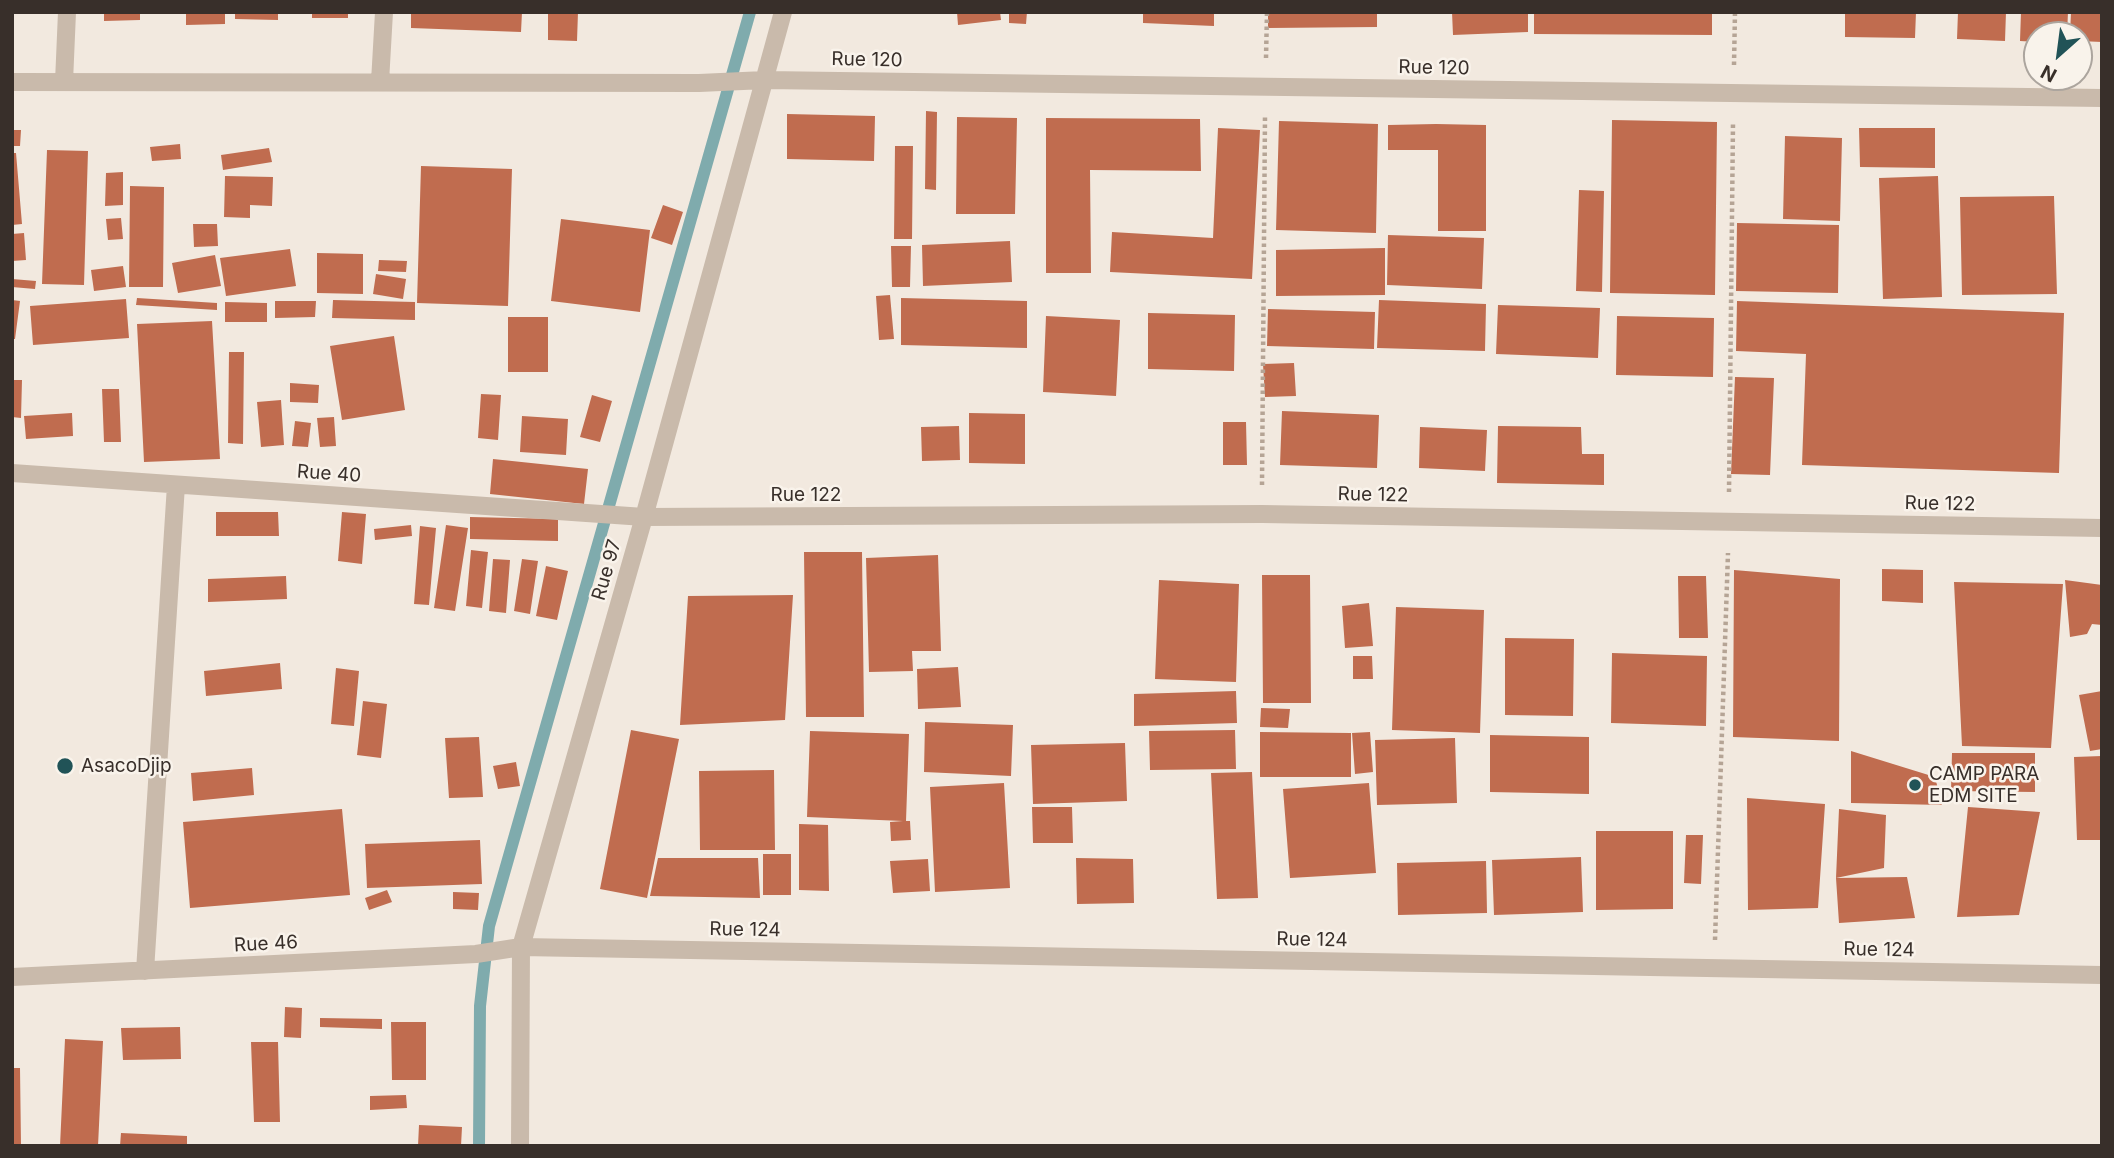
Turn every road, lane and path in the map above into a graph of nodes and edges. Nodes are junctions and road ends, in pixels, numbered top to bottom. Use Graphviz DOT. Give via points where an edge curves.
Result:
graph roads {
  1 [pos="67,12"];
  2 [pos="384,12"];
  3 [pos="783,12"];
  4 [pos="1267,12"];
  5 [pos="765,80"];
  6 [pos="12,82"];
  7 [pos="64,82"];
  8 [pos="380,82"];
  9 [pos="1266,86"];
  10 [pos="2102,98"];
  11 [pos="12,473"];
  12 [pos="176,485"];
  13 [pos="1262,514"];
  14 [pos="644,517"];
  15 [pos="2102,528"];
  16 [pos="521,947"];
  17 [pos="145,971"];
  18 [pos="2102,975"];
  19 [pos="12,977"];
  20 [pos="520,1146"];
  1 -- 7 [label="street"];
  2 -- 8 [label="street"];
  3 -- 5 [label="street, Rue 97"];
  4 -- 9 [label="path"];
  5 -- 8 [label="street, Rue 120"];
  5 -- 9 [label="street, Rue 120"];
  5 -- 14 [label="street, Rue 97"];
  6 -- 7 [label="street, Rue 120"];
  7 -- 8 [label="street, Rue 120"];
  9 -- 10 [label="street, Rue 120"];
  9 -- 13 [label="path"];
  11 -- 12 [label="street, Rue 40"];
  12 -- 14 [label="street, Rue 40"];
  12 -- 17 [label="street"];
  13 -- 14 [label="street, Rue 122"];
  13 -- 15 [label="street, Rue 122"];
  14 -- 16 [label="street, Rue 97"];
  16 -- 17 [label="street, Rue 46" via="476,954"];
  16 -- 18 [label="street, Rue 124"];
  16 -- 20 [label="street, Rue 97"];
  17 -- 19 [label="street, Rue 46"];
}
